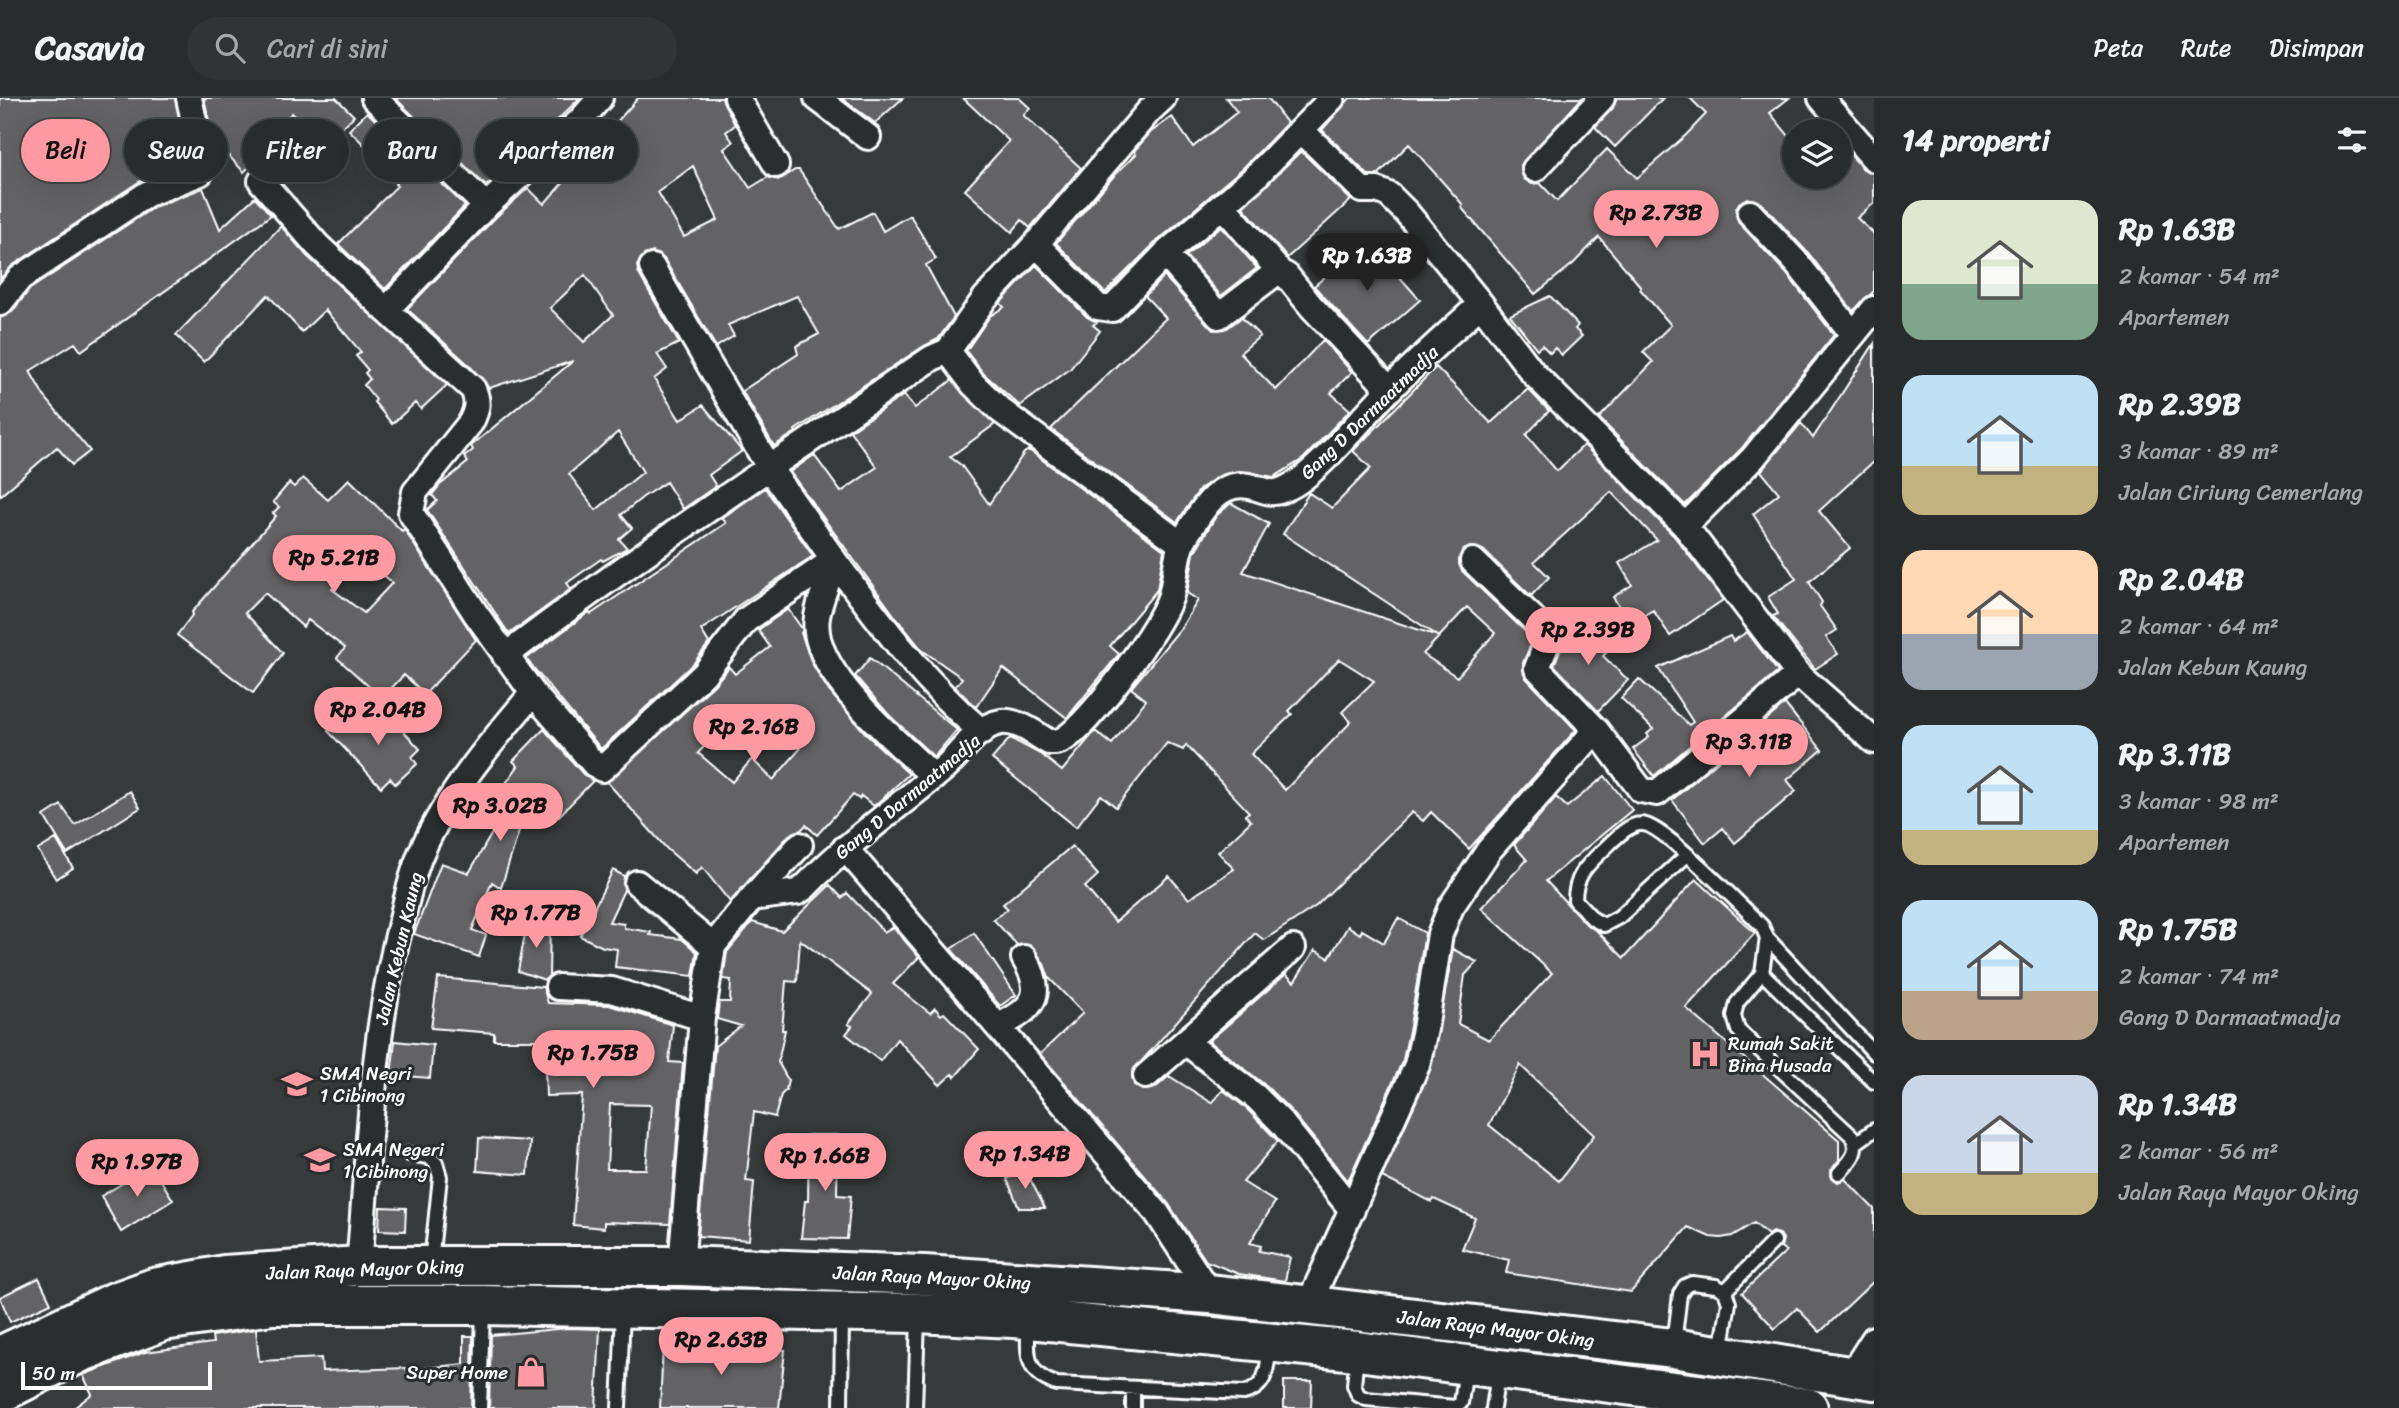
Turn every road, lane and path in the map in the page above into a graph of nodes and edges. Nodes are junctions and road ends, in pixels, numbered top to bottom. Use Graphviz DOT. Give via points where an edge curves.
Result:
graph roads {
  1 [pos="189,98"];
  2 [pos="374,98"];
  3 [pos="600,98"];
  4 [pos="737,98"];
  5 [pos="817,98"];
  6 [pos="1164,98"];
  7 [pos="1332,98"];
  8 [pos="1602,98"];
  9 [pos="1821,98"];
  10 [pos="1301,130"];
  11 [pos="868,137"];
  12 [pos="1874,159"];
  13 [pos="776,165"];
  14 [pos="1535,169"];
  15 [pos="262,182"];
  16 [pos="486,206"];
  17 [pos="1223,206"];
  18 [pos="1750,213"];
  19 [pos="1036,244"];
  20 [pos="1165,254"];
  21 [pos="652,267"];
  22 [pos="1280,272"];
  23 [pos="0,303"];
  24 [pos="1481,304"];
  25 [pos="1874,309"];
  26 [pos="386,310"];
  27 [pos="1853,334"];
  28 [pos="948,351"];
  29 [pos="1390,389"];
  30 [pos="770,469"];
  31 [pos="1685,526"];
  32 [pos="1181,544"];
  33 [pos="834,560"];
  34 [pos="1473,561"];
  35 [pos="505,656"];
  36 [pos="1798,674"];
  37 [pos="533,693"];
  38 [pos="1596,730"];
  39 [pos="982,732"];
  40 [pos="1874,741"];
  41 [pos="934,777"];
  42 [pos="800,845"];
  43 [pos="845,848"];
  44 [pos="1687,855"];
  45 [pos="637,883"];
  46 [pos="752,898"];
  47 [pos="1767,938"];
  48 [pos="713,946"];
  49 [pos="1293,948"];
  50 [pos="1024,958"];
  51 [pos="1762,973"];
  52 [pos="558,987"];
  53 [pos="702,1018"];
  54 [pos="998,1026"];
  55 [pos="1187,1042"];
  56 [pos="1874,1053"];
  57 [pos="1146,1076"];
  58 [pos="1874,1082"];
  59 [pos="1874,1130"];
  60 [pos="1856,1143"];
  61 [pos="409,1154"];
  62 [pos="1839,1173"];
  63 [pos="1352,1210"];
  64 [pos="1774,1241"];
  65 [pos="430,1265"];
  66 [pos="359,1266"];
  67 [pos="681,1266"];
  68 [pos="1725,1291"];
  69 [pos="921,1294"];
  70 [pos="1210,1294"];
  71 [pos="483,1305"];
  72 [pos="1308,1306"];
  73 [pos="624,1308"];
  74 [pos="842,1311"];
  75 [pos="1386,1315"];
  76 [pos="1029,1319"];
  77 [pos="1874,1339"];
  78 [pos="1271,1342"];
  79 [pos="1673,1348"];
  80 [pos="1371,1353"];
  81 [pos="1720,1355"];
  82 [pos="0,1356"];
  83 [pos="1482,1367"];
  84 [pos="1863,1378"];
  85 [pos="1133,1388"];
  86 [pos="0,1393"];
  87 [pos="1765,1405"];
  88 [pos="480,1408"];
  89 [pos="619,1408"];
  90 [pos="841,1408"];
  91 [pos="915,1408"];
  92 [pos="1133,1408"];
  93 [pos="1493,1408"];
  1 -- 23 [label="street" via="204,166 200,173 146,194 20,278"];
  2 -- 16 [label="street"];
  3 -- 16 [label="street"];
  4 -- 13 [label="street"];
  5 -- 11 [label="street"];
  6 -- 19 [label="street"];
  7 -- 10 [label="street"];
  8 -- 14 [label="street"];
  9 -- 12 [label="street"];
  10 -- 17 [label="street"];
  10 -- 24 [label="street" via="1362,190 1389,195"];
  15 -- 26 [label="street" via="317,245"];
  16 -- 26 [label="street"];
  17 -- 20 [label="street"];
  17 -- 22 [label="street"];
  18 -- 27 [label="street" via="1797,262"];
  19 -- 20 [label="street" via="1105,310 1119,305"];
  19 -- 28 [label="street" via="985,298"];
  20 -- 22 [label="street" via="1219,316"];
  21 -- 30 [label="street"];
  22 -- 29 [label="street"];
  24 -- 29 [label="street, Gang D Darmaatmadja"];
  24 -- 31 [label="street" via="1533,373"];
  25 -- 27 [label="street"];
  26 -- 35 [label="street" via="473,389 476,397 471,422 415,492 411,513"];
  27 -- 31 [label="street" via="1753,458"];
  28 -- 30 [label="street"];
  28 -- 32 [label="street" via="1000,410"];
  29 -- 32 [label="street, Gang D Darmaatmadja" via="1293,485 1274,494 1248,485 1226,487"];
  30 -- 33 [label="street"];
  30 -- 35 [label="street"];
  31 -- 36 [label="street"];
  32 -- 39 [label="street, Gang D Darmaatmadja" via="1172,594 1163,615 1078,728 1057,742 1012,722 997,723"];
  33 -- 37 [label="street" via="746,620 704,674 603,768 594,764"];
  33 -- 39 [label="street" via="894,641 949,704"];
  33 -- 41 [label="street" via="817,617 818,641 840,682"];
  34 -- 38 [label="street" via="1547,632 1549,638 1537,668"];
  35 -- 37 [label="street"];
  36 -- 38 [label="street" via="1657,793 1641,790"];
  36 -- 40 [label="street"];
  37 -- 66 [label="street, Jalan Kebun Kaung" via="437,821 416,867 396,940 378,1043"];
  38 -- 63 [label="street" via="1489,850 1451,907 1440,933 1417,1065"];
  39 -- 41 [label="street, Gang D Darmaatmadja"];
  41 -- 43 [label="street, Gang D Darmaatmadja"];
  42 -- 46 [label="street"];
  43 -- 46 [label="street, Gang D Darmaatmadja" via="798,892"];
  43 -- 54 [label="street"];
  44 -- 44 [label="lane" via="1655,827 1632,826 1583,870 1575,900 1604,925 1629,909"];
  44 -- 47 [label="lane" via="1762,926"];
  45 -- 48 [label="street"];
  46 -- 48 [label="street"];
  47 -- 51 [label="lane"];
  47 -- 56 [label="lane"];
  48 -- 53 [label="street"];
  49 -- 55 [label="street"];
  50 -- 54 [label="street" via="1035,976 1036,991 1027,1008"];
  51 -- 58 [label="lane"];
  51 -- 60 [label="lane" via="1737,1003 1738,1030 1848,1130"];
  52 -- 53 [label="street" via="612,990"];
  53 -- 67 [label="street"];
  54 -- 70 [label="street" via="1157,1213"];
  55 -- 57 [label="street"];
  55 -- 63 [label="street" via="1281,1122"];
  59 -- 60 [label="lane"];
  60 -- 62 [label="lane" via="1852,1160"];
  61 -- 65 [label="lane" via="428,1157 436,1163 440,1177"];
  63 -- 72 [label="street"];
  64 -- 68 [label="lane"];
  65 -- 66 [label="main road, Jalan Raya Mayor Oking"];
  65 -- 67 [label="main road, Jalan Raya Mayor Oking"];
  66 -- 82 [label="main road, Jalan Raya Mayor Oking" via="225,1275 154,1288"];
  67 -- 69 [label="main road, Jalan Raya Mayor Oking"];
  68 -- 79 [label="lane" via="1692,1283 1685,1286"];
  68 -- 81 [label="lane" via="1729,1303"];
  69 -- 70 [label="main road, Jalan Raya Mayor Oking"];
  69 -- 74 [label="main road, Jalan Raya Mayor Oking"];
  69 -- 76 [label="main road, Jalan Raya Mayor Oking"];
  69 -- 91 [label="lane"];
  70 -- 72 [label="main road, Jalan Raya Mayor Oking"];
  71 -- 73 [label="main road, Jalan Raya Mayor Oking"];
  71 -- 86 [label="main road, Jalan Raya Mayor Oking" via="272,1305 163,1321 79,1353"];
  71 -- 88 [label="lane"];
  72 -- 75 [label="main road, Jalan Raya Mayor Oking"];
  73 -- 74 [label="main road, Jalan Raya Mayor Oking"];
  73 -- 89 [label="lane"];
  74 -- 90 [label="lane"];
  75 -- 79 [label="main road, Jalan Raya Mayor Oking"];
  75 -- 80 [label="main road"];
  76 -- 78 [label="main road, Jalan Raya Mayor Oking"];
  76 -- 85 [label="lane" via="1027,1347 1037,1376 1057,1384"];
  77 -- 84 [label="street"];
  78 -- 80 [label="main road, Jalan Raya Mayor Oking"];
  78 -- 85 [label="lane" via="1265,1379 1251,1391"];
  79 -- 81 [label="main road, Jalan Raya Mayor Oking"];
  80 -- 83 [label="main road, Jalan Raya Mayor Oking"];
  81 -- 84 [label="main road, Jalan Raya Mayor Oking"];
  83 -- 87 [label="main road, Jalan Raya Mayor Oking"];
  83 -- 93 [label="lane"];
  85 -- 92 [label="lane"];
}
